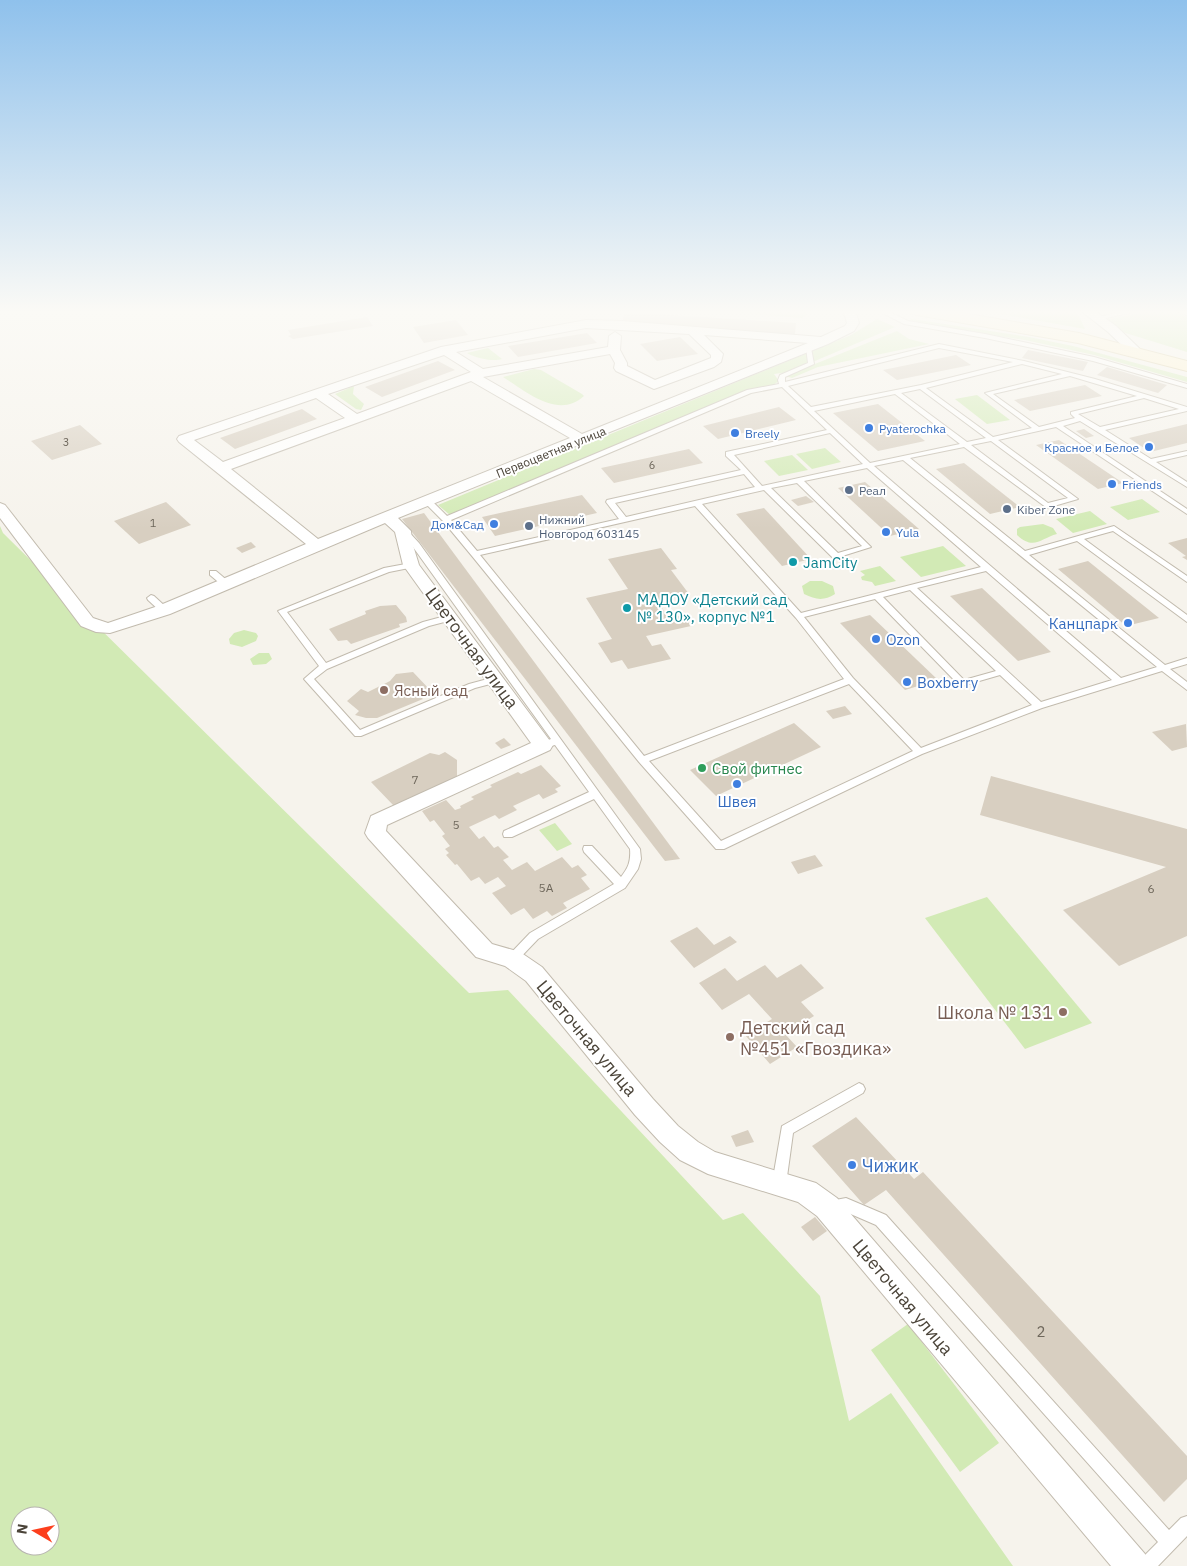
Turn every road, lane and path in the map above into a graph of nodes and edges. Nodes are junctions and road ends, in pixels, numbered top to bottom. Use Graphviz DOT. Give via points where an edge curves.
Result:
graph roads {
  1 [pos="347,383"];
  2 [pos="451,383"];
  3 [pos="490,383"];
  4 [pos="722,383"];
  5 [pos="782,383"];
  6 [pos="793,383"];
  7 [pos="933,383"];
  8 [pos="1033,383"];
  9 [pos="1101,383"];
  10 [pos="783,386"];
  11 [pos="921,386"];
  12 [pos="896,392"];
  13 [pos="317,393"];
  14 [pos="1144,396"];
  15 [pos="1187,409"];
  16 [pos="808,410"];
  17 [pos="356,418"];
  18 [pos="1081,418"];
  19 [pos="1057,425"];
  20 [pos="1038,429"];
  21 [pos="1099,430"];
  22 [pos="831,431"];
  23 [pos="993,438"];
  24 [pos="583,440"];
  25 [pos="967,444"];
  26 [pos="1187,453"];
  27 [pos="905,458"];
  28 [pos="1150,461"];
  29 [pos="869,466"];
  30 [pos="222,468"];
  31 [pos="746,471"];
  32 [pos="1183,479"];
  33 [pos="799,480"];
  34 [pos="1187,485"];
  35 [pos="763,488"];
  36 [pos="427,501"];
  37 [pos="697,503"];
  38 [pos="0,508"];
  39 [pos="1187,512"];
  40 [pos="388,516"];
  41 [pos="446,519"];
  42 [pos="624,520"];
  43 [pos="403,531"];
  44 [pos="1078,538"];
  45 [pos="316,545"];
  46 [pos="475,554"];
  47 [pos="1023,554"];
  48 [pos="411,565"];
  49 [pos="987,568"];
  50 [pos="213,573"];
  51 [pos="1187,580"];
  52 [pos="226,584"];
  53 [pos="912,588"];
  54 [pos="878,597"];
  55 [pos="151,598"];
  56 [pos="164,610"];
  57 [pos="799,616"];
  58 [pos="449,618"];
  59 [pos="1187,619"];
  60 [pos="1187,662"];
  61 [pos="324,667"];
  62 [pos="1164,668"];
  63 [pos="1002,672"];
  64 [pos="495,680"];
  65 [pos="850,680"];
  66 [pos="1119,681"];
  67 [pos="1187,688"];
  68 [pos="1039,706"];
  69 [pos="550,743"];
  70 [pos="919,752"];
  71 [pos="642,760"];
  72 [pos="595,794"];
  73 [pos="508,834"];
  74 [pos="588,849"];
  75 [pos="621,885"];
  76 [pos="512,959"];
  77 [pos="859,1089"];
  78 [pos="779,1184"];
  79 [pos="827,1207"];
  80 [pos="1187,1524"];
  81 [pos="1169,1542"];
  82 [pos="1133,1566"];
  83 [pos="1146,1566"];
  1 -- 13 [label="street"];
  2 -- 17 [label="street"];
  3 -- 24 [label="street" via="559,429"];
  4 -- 24 [label="street, Первоцветная улица"];
  5 -- 10 [label="lane"];
  6 -- 10 [label="lane"];
  7 -- 11 [label="lane"];
  8 -- 20 [label="lane" via="988,394"];
  9 -- 14 [label="lane"];
  10 -- 16 [label="lane"];
  10 -- 41 [label="lane" via="749,392"];
  11 -- 12 [label="lane"];
  11 -- 23 [label="lane"];
  12 -- 16 [label="lane"];
  12 -- 25 [label="lane"];
  13 -- 17 [label="street"];
  13 -- 30 [label="street" via="184,439"];
  14 -- 15 [label="lane"];
  14 -- 18 [label="lane" via="1074,414"];
  15 -- 21 [label="lane"];
  16 -- 22 [label="lane"];
  17 -- 30 [label="street"];
  18 -- 19 [label="lane"];
  18 -- 21 [label="lane"];
  19 -- 20 [label="lane"];
  19 -- 39 [label="lane"];
  20 -- 23 [label="lane"];
  21 -- 28 [label="lane"];
  22 -- 29 [label="lane"];
  22 -- 31 [label="lane" via="729,454"];
  23 -- 25 [label="lane"];
  23 -- 25 [label="lane" via="1074,499 1047,506"];
  24 -- 36 [label="street, Первоцветная улица"];
  25 -- 27 [label="lane"];
  26 -- 28 [label="lane"];
  27 -- 29 [label="lane"];
  27 -- 47 [label="lane"];
  28 -- 32 [label="lane"];
  29 -- 33 [label="lane"];
  29 -- 49 [label="lane"];
  30 -- 45 [label="street" via="243,481"];
  31 -- 35 [label="lane"];
  31 -- 42 [label="lane" via="610,502"];
  32 -- 34 [label="lane"];
  33 -- 35 [label="lane"];
  33 -- 35 [label="lane" via="867,547 836,556"];
  35 -- 37 [label="lane"];
  36 -- 40 [label="street, Первоцветная улица"];
  36 -- 41 [label="lane"];
  37 -- 42 [label="lane"];
  37 -- 57 [label="lane"];
  38 -- 56 [label="street, Первоцветная улица" via="86,622 110,628"];
  40 -- 43 [label="street"];
  40 -- 45 [label="street, Первоцветная улица"];
  41 -- 46 [label="lane"];
  42 -- 46 [label="lane"];
  43 -- 48 [label="street, Цветочная улица"];
  43 -- 69 [label="lane" via="416,545"];
  44 -- 47 [label="lane"];
  44 -- 51 [label="lane" via="1114,528"];
  44 -- 59 [label="lane"];
  45 -- 52 [label="street, Первоцветная улица"];
  46 -- 71 [label="lane"];
  47 -- 62 [label="lane"];
  48 -- 58 [label="street, Цветочная улица"];
  48 -- 61 [label="lane" via="387,570 282,611"];
  49 -- 53 [label="lane"];
  49 -- 66 [label="lane"];
  50 -- 52 [label="lane"];
  52 -- 56 [label="street, Первоцветная улица"];
  53 -- 54 [label="lane"];
  53 -- 63 [label="lane"];
  54 -- 57 [label="lane"];
  54 -- 63 [label="lane" via="962,683"];
  55 -- 56 [label="lane"];
  57 -- 65 [label="lane"];
  58 -- 61 [label="lane" via="426,624"];
  58 -- 64 [label="street, Цветочная улица"];
  60 -- 62 [label="lane"];
  61 -- 64 [label="lane" via="309,679 358,734 472,686"];
  62 -- 66 [label="lane"];
  62 -- 67 [label="lane"];
  63 -- 68 [label="lane"];
  64 -- 69 [label="street, Цветочная улица"];
  65 -- 70 [label="lane"];
  65 -- 71 [label="lane"];
  66 -- 68 [label="lane"];
  68 -- 70 [label="lane"];
  69 -- 72 [label="lane"];
  69 -- 76 [label="street, Цветочная улица" via="378,821 375,833 484,951"];
  70 -- 71 [label="lane" via="720,846"];
  72 -- 73 [label="lane"];
  72 -- 75 [label="lane" via="634,849 633,869"];
  74 -- 75 [label="lane"];
  75 -- 76 [label="lane" via="534,936"];
  76 -- 78 [label="street, Цветочная улица" via="534,974 644,1107 689,1152 708,1162"];
  77 -- 78 [label="lane" via="787,1130"];
  78 -- 79 [label="street, Цветочная улица" via="806,1192"];
  79 -- 81 [label="lane" via="846,1205 881,1220"];
  79 -- 82 [label="street, Цветочная улица"];
  80 -- 81 [label="lane"];
  81 -- 83 [label="lane"];
}
